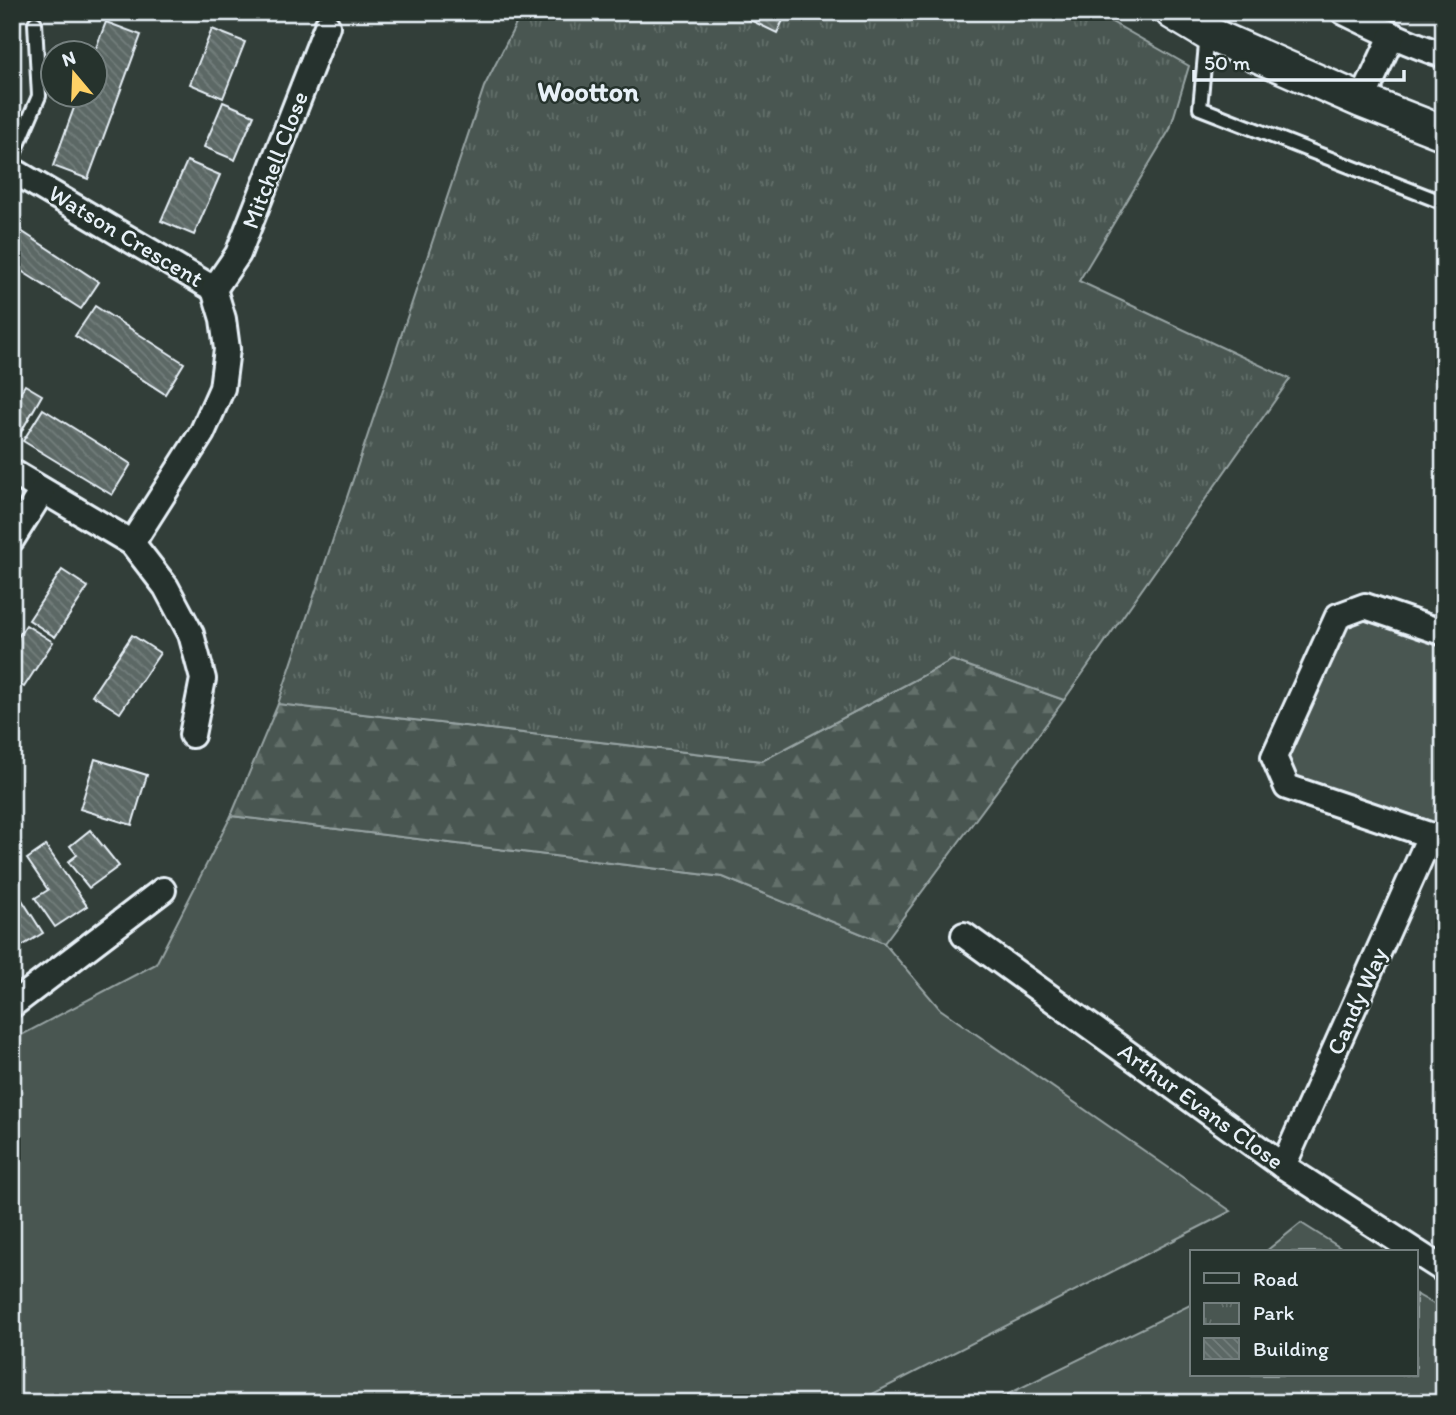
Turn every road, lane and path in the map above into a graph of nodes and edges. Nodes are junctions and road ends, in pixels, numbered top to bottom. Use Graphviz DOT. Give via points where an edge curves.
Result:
graph roads {
  1 [pos="1172,12"];
  2 [pos="1344,12"];
  3 [pos="35,23"];
  4 [pos="327,26"];
  5 [pos="1207,33"];
  6 [pos="1392,36"];
  7 [pos="1444,55"];
  8 [pos="1362,101"];
  9 [pos="1444,133"];
  10 [pos="12,159"];
  11 [pos="12,170"];
  12 [pos="1444,203"];
  13 [pos="214,289"];
  14 [pos="12,472"];
  15 [pos="42,491"];
  16 [pos="12,539"];
  17 [pos="132,543"];
  18 [pos="1444,633"];
  19 [pos="192,735"];
  20 [pos="1437,838"];
  21 [pos="163,890"];
  22 [pos="964,935"];
  23 [pos="12,1005"];
  24 [pos="1283,1166"];
  25 [pos="1414,1250"];
  26 [pos="1418,1252"];
  27 [pos="1444,1269"];
  1 -- 5 [label="main road"];
  2 -- 6 [label="street"];
  3 -- 10 [label="lane" via="39,96"];
  4 -- 13 [label="street, Mitchell Close" via="238,254"];
  5 -- 8 [label="main road"];
  5 -- 12 [label="lane" via="1200,108"];
  6 -- 7 [label="street"];
  6 -- 8 [label="street"];
  8 -- 9 [label="main road"];
  11 -- 13 [label="street, Watson Crescent"];
  13 -- 17 [label="street, Watson Crescent" via="227,349 222,388 202,433"];
  14 -- 15 [label="street"];
  15 -- 16 [label="street"];
  15 -- 17 [label="street"];
  17 -- 19 [label="street" via="166,587 191,634 203,679"];
  18 -- 20 [label="street" via="1365,606 1338,616 1274,757 1287,787"];
  20 -- 24 [label="street, Candy Way"];
  21 -- 23 [label="street"];
  22 -- 24 [label="street, Arthur Evans Close"];
  24 -- 25 [label="street, Arthur Evans Close"];
  26 -- 27 [label="street, Arthur Evans Close"];
}
